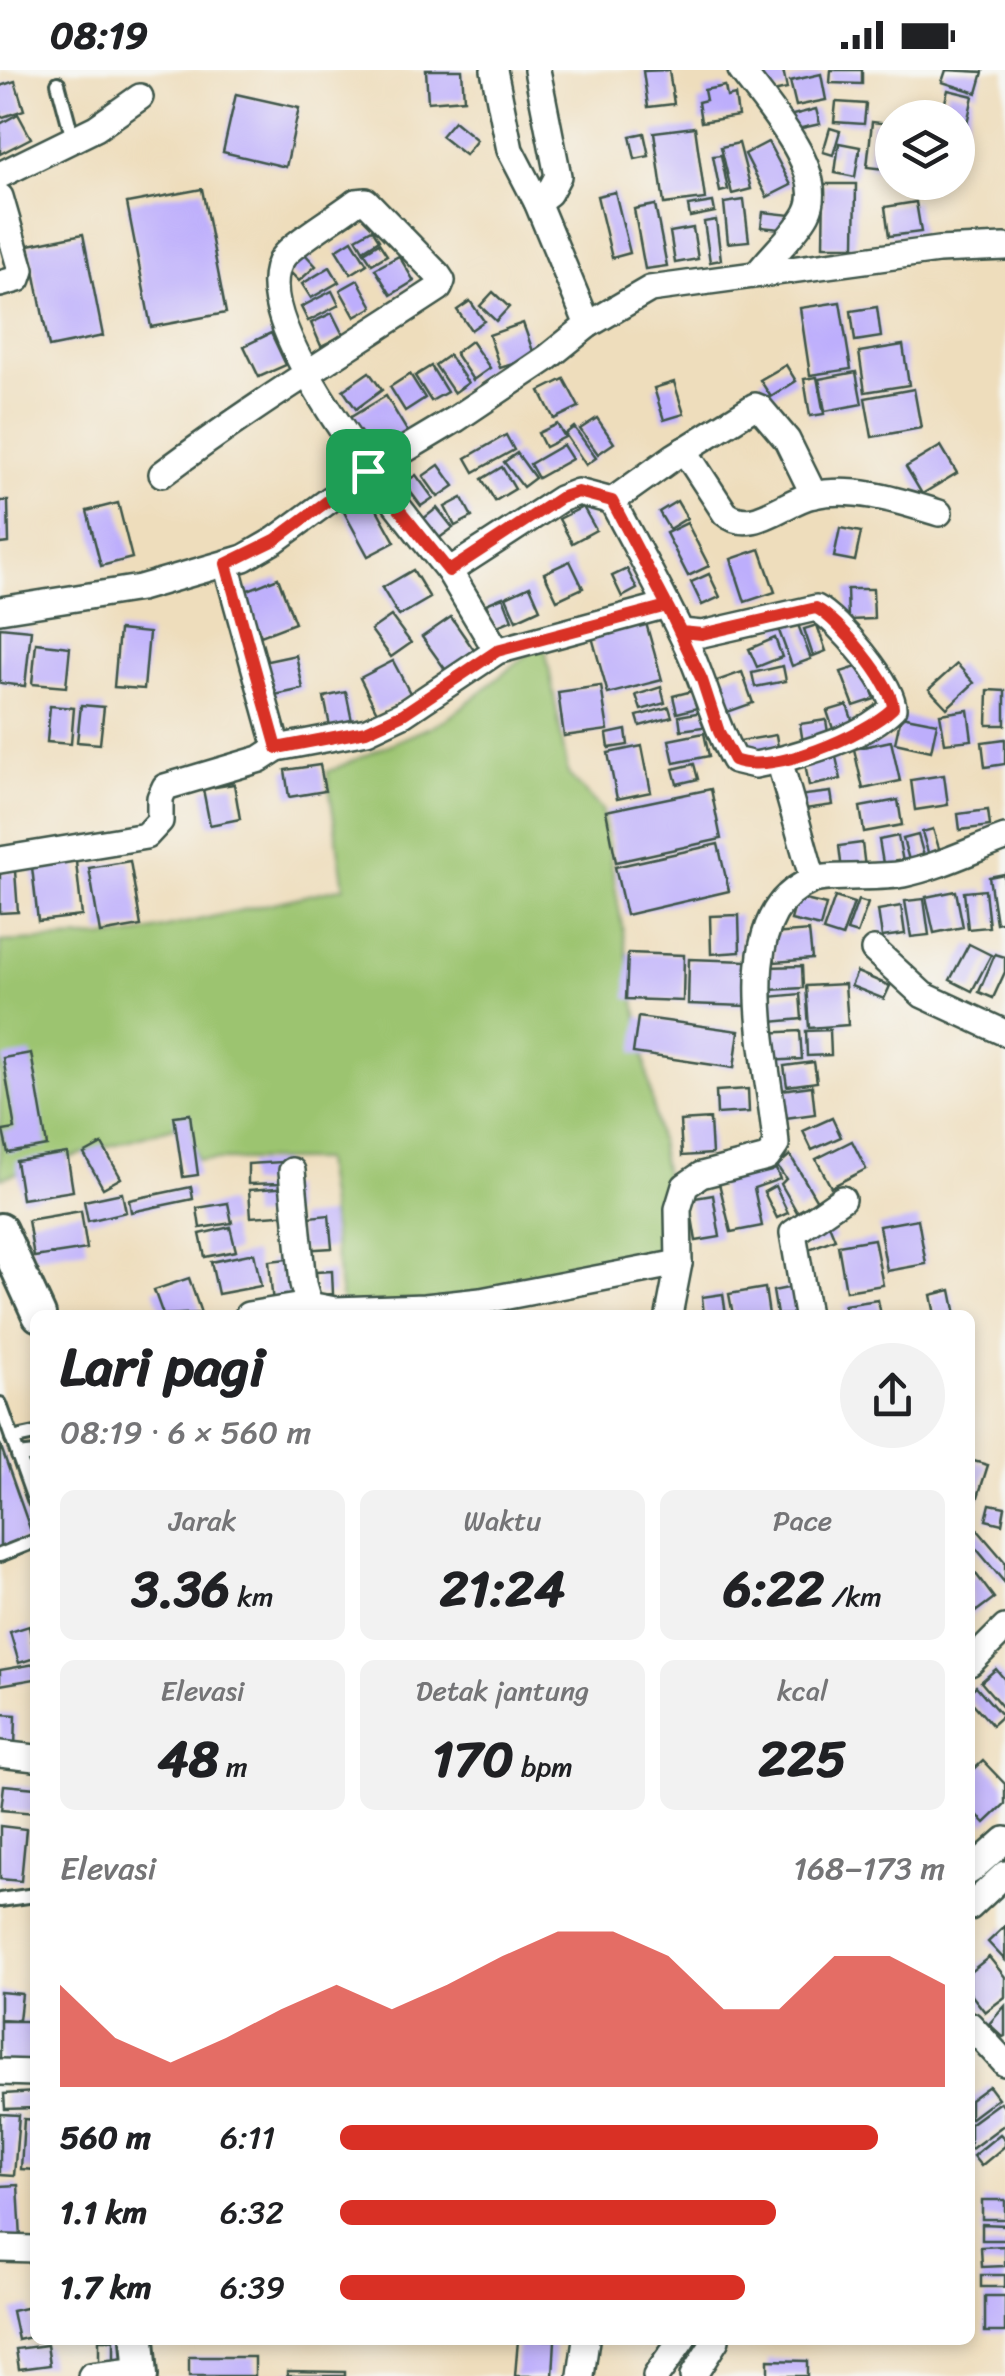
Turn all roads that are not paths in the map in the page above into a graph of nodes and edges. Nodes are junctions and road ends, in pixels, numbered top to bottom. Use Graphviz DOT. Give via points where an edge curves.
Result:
graph roads {
  1 [pos="494,70"];
  2 [pos="537,70"];
  3 [pos="740,70"];
  4 [pos="58,83"];
  5 [pos="140,97"];
  6 [pos="73,139"];
  7 [pos="0,175"];
  8 [pos="0,196"];
  9 [pos="537,202"];
  10 [pos="1005,247"];
  11 [pos="758,273"];
  12 [pos="0,284"];
  13 [pos="588,325"];
  14 [pos="307,373"];
  15 [pos="684,450"];
  16 [pos="368,471"];
  17 [pos="162,474"];
  18 [pos="814,495"];
  19 [pos="612,501"];
  20 [pos="939,512"];
  21 [pos="226,564"];
  22 [pos="449,571"];
  23 [pos="667,606"];
  24 [pos="0,610"];
  25 [pos="681,632"];
  26 [pos="497,651"];
  27 [pos="277,748"];
  28 [pos="779,760"];
  29 [pos="1005,838"];
  30 [pos="0,860"];
  31 [pos="812,880"];
  32 [pos="874,950"];
  33 [pos="1005,1034"];
  34 [pos="292,1171"];
  35 [pos="842,1199"];
  36 [pos="0,1230"];
  37 [pos="679,1263"];
  38 [pos="309,1305"];
  39 [pos="37,1310"];
  40 [pos="278,1310"];
  41 [pos="670,1310"];
  42 [pos="806,1310"];
  43 [pos="0,1404"];
  44 [pos="30,1435"];
  45 [pos="12,1439"];
  46 [pos="30,1455"];
  47 [pos="18,1456"];
  48 [pos="30,1488"];
  49 [pos="30,1543"];
  50 [pos="0,1555"];
  51 [pos="1005,1628"];
  52 [pos="975,1658"];
  53 [pos="0,1754"];
  54 [pos="30,1757"];
  55 [pos="1005,1840"];
  56 [pos="975,1862"];
  57 [pos="1005,1874"];
  58 [pos="30,1897"];
  59 [pos="0,1900"];
  60 [pos="975,1901"];
  61 [pos="975,2030"];
  62 [pos="1005,2063"];
  63 [pos="0,2072"];
  64 [pos="30,2073"];
  65 [pos="0,2248"];
  66 [pos="30,2249"];
  67 [pos="585,2345"];
  68 [pos="678,2345"];
  69 [pos="713,2345"];
  70 [pos="140,2362"];
  71 [pos="90,2376"];
  72 [pos="581,2376"];
  73 [pos="656,2376"];
  74 [pos="692,2376"];
  1 -- 9 [label="street" via="510,150"];
  2 -- 9 [label="street" via="558,176"];
  3 -- 11 [label="street" via="802,155 811,184 807,214"];
  4 -- 6 [label="lane"];
  5 -- 6 [label="street"];
  6 -- 7 [label="street"];
  8 -- 12 [label="street" via="21,270 18,279"];
  9 -- 13 [label="street"];
  10 -- 11 [label="street"];
  11 -- 13 [label="street" via="650,289"];
  13 -- 16 [label="street"];
  14 -- 14 [label="street" via="442,284 366,202 356,202 283,256 276,300"];
  14 -- 16 [label="street"];
  14 -- 17 [label="street"];
  15 -- 18 [label="street" via="734,521"];
  15 -- 18 [label="street" via="758,406 787,440"];
  15 -- 19 [label="street"];
  16 -- 21 [label="street" via="275,540"];
  16 -- 22 [label="street"];
  18 -- 20 [label="street" via="852,493"];
  19 -- 22 [label="street" via="578,492 560,498"];
  19 -- 23 [label="street"];
  21 -- 24 [label="street" via="140,588"];
  21 -- 27 [label="street"];
  22 -- 26 [label="street"];
  23 -- 25 [label="street"];
  23 -- 26 [label="street"];
  25 -- 28 [label="street" via="734,760"];
  25 -- 28 [label="street" via="702,634 816,608 856,646 893,708 872,725"];
  26 -- 27 [label="street" via="366,731"];
  27 -- 30 [label="street" via="260,760 166,786 160,821 146,836"];
  28 -- 31 [label="street"];
  29 -- 31 [label="street" via="903,874"];
  31 -- 37 [label="street" via="778,904 761,961 776,1145 767,1158 701,1175 685,1186 678,1209"];
  32 -- 33 [label="street" via="923,995"];
  34 -- 38 [label="street"];
  35 -- 42 [label="street" via="792,1233"];
  36 -- 39 [label="street"];
  37 -- 38 [label="street" via="424,1308"];
  37 -- 41 [label="street"];
  38 -- 40 [label="street"];
  43 -- 45 [label="lane"];
  44 -- 45 [label="lane"];
  45 -- 47 [label="lane"];
  46 -- 47 [label="lane"];
  47 -- 48 [label="lane"];
  49 -- 50 [label="lane"];
  51 -- 52 [label="street"];
  53 -- 54 [label="street"];
  55 -- 56 [label="street"];
  57 -- 60 [label="street"];
  58 -- 59 [label="lane"];
  61 -- 62 [label="street"];
  63 -- 64 [label="street"];
  65 -- 66 [label="street"];
  67 -- 72 [label="street"];
  68 -- 73 [label="street"];
  69 -- 74 [label="street"];
  70 -- 71 [label="street"];
}
